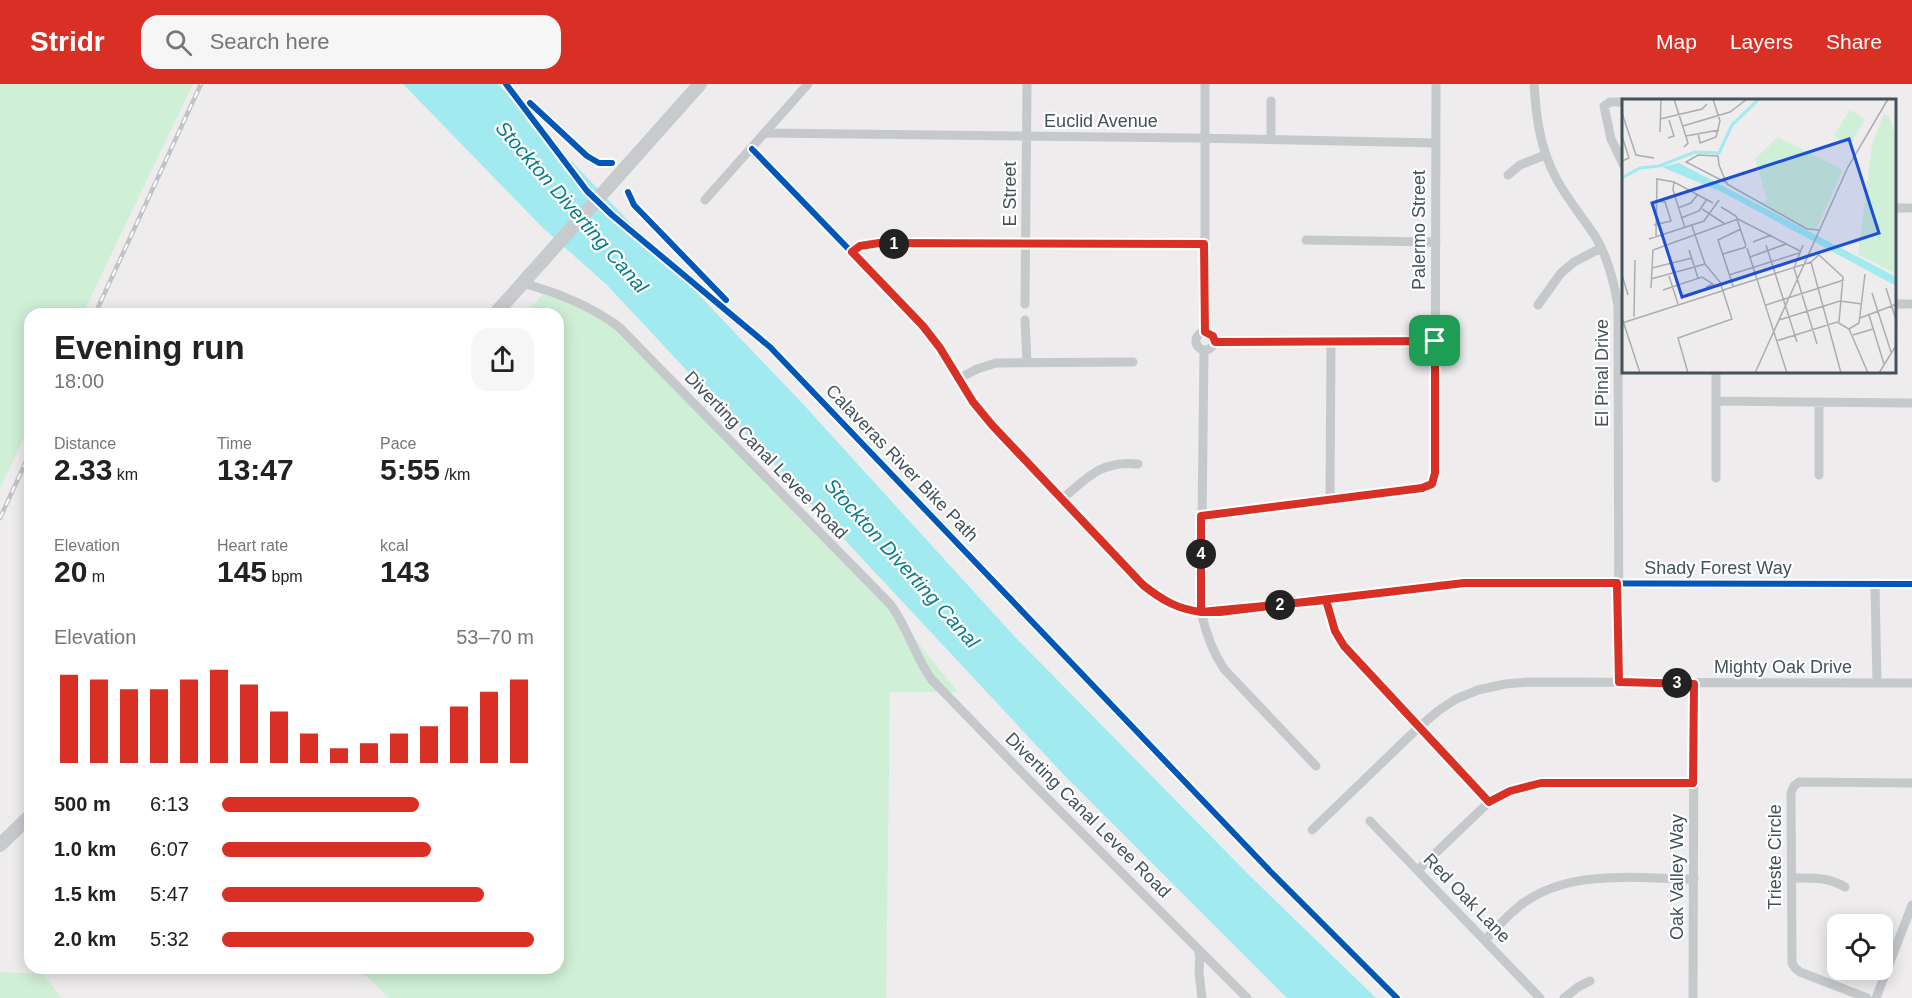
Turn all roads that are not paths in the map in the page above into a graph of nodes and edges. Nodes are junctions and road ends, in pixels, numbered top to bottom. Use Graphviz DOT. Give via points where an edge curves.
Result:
graph roads {
  1 [pos="700,84"];
  2 [pos="808,84"];
  3 [pos="1026,84"];
  4 [pos="1205,84"];
  5 [pos="1436,84"];
  6 [pos="1534,84"];
  7 [pos="1271,101"];
  8 [pos="1622,102"];
  9 [pos="766,133"];
  10 [pos="1026,137"];
  11 [pos="1204,138"];
  12 [pos="1271,140"];
  13 [pos="1436,144"];
  14 [pos="752,149"];
  15 [pos="1545,155"];
  16 [pos="1622,162"];
  17 [pos="1508,176"];
  18 [pos="705,200"];
  19 [pos="1306,240"];
  20 [pos="1436,242"];
  21 [pos="1026,244"];
  22 [pos="1204,244"];
  23 [pos="1601,248"];
  24 [pos="852,252"];
  25 [pos="522,283"];
  26 [pos="1025,304"];
  27 [pos="1538,305"];
  28 [pos="1621,306"];
  29 [pos="500,308"];
  30 [pos="1026,320"];
  31 [pos="1205,332"];
  32 [pos="1435,341"];
  33 [pos="1215,342"];
  34 [pos="1331,342"];
  35 [pos="1204,350"];
  36 [pos="1027,362"];
  37 [pos="1133,362"];
  38 [pos="1716,374"];
  39 [pos="957,379"];
  40 [pos="1716,401"];
  41 [pos="1819,403"];
  42 [pos="1912,403"];
  43 [pos="1138,464"];
  44 [pos="1819,475"];
  45 [pos="1716,478"];
  46 [pos="1062,499"];
  47 [pos="1330,500"];
  48 [pos="1201,516"];
  49 [pos="1617,583"];
  50 [pos="1875,584"];
  51 [pos="1912,584"];
  52 [pos="1326,600"];
  53 [pos="1201,612"];
  54 [pos="1619,682"];
  55 [pos="1877,683"];
  56 [pos="1912,683"];
  57 [pos="1694,684"];
  58 [pos="1419,727"];
  59 [pos="1316,766"];
  60 [pos="1693,783"];
  61 [pos="1912,783"];
  62 [pos="1489,802"];
  63 [pos="1370,821"];
  64 [pos="24,822"];
  65 [pos="1312,830"];
  66 [pos="0,845"];
  67 [pos="1418,870"];
  68 [pos="1792,878"];
  69 [pos="1694,879"];
  70 [pos="1845,887"];
  71 [pos="1912,905"];
  72 [pos="1485,940"];
  73 [pos="1199,952"];
  74 [pos="1590,981"];
  75 [pos="1202,998"];
  76 [pos="1247,998"];
  77 [pos="1540,998"];
  78 [pos="1564,998"];
  79 [pos="1693,998"];
  80 [pos="1867,998"];
  81 [pos="1876,998"];
  1 -- 25 [label="main road"];
  2 -- 9 [label="street"];
  3 -- 10 [label="street, E Street"];
  4 -- 11 [label="street"];
  5 -- 13 [label="street, Palermo Street"];
  6 -- 15 [label="street, El Pinal Drive"];
  7 -- 12 [label="street"];
  8 -- 16 [label="street" via="1604,106 1611,139"];
  9 -- 10 [label="street, Euclid Avenue"];
  9 -- 14 [label="street"];
  10 -- 11 [label="street, Euclid Avenue"];
  10 -- 21 [label="street, E Street"];
  11 -- 12 [label="street, Euclid Avenue"];
  11 -- 22 [label="street"];
  12 -- 13 [label="street, Euclid Avenue"];
  13 -- 20 [label="street, Palermo Street"];
  14 -- 18 [label="street"];
  14 -- 24 [label="street, Shady Forest Way"];
  15 -- 17 [label="street" via="1521,165"];
  15 -- 23 [label="street, El Pinal Drive" via="1566,196"];
  19 -- 20 [label="street"];
  20 -- 32 [label="street, Palermo Street"];
  21 -- 22 [label="street"];
  21 -- 24 [label="street" via="879,243 860,246"];
  21 -- 26 [label="street, E Street"];
  22 -- 31 [label="street"];
  23 -- 27 [label="street" via="1561,273"];
  23 -- 28 [label="street, El Pinal Drive"];
  24 -- 39 [label="street, Shady Forest Way" via="923,326"];
  25 -- 29 [label="main road"];
  25 -- 73 [label="street, Diverting Canal Levee Road" via="550,291 619,327 890,604 932,680"];
  28 -- 49 [label="street, El Pinal Drive"];
  30 -- 36 [label="street"];
  31 -- 33 [label="street"];
  31 -- 35 [label="street" via="1197,336 1196,342"];
  32 -- 34 [label="street"];
  32 -- 47 [label="street, Palermo Street" via="1432,484"];
  33 -- 34 [label="street"];
  33 -- 35 [label="street"];
  34 -- 47 [label="street"];
  35 -- 48 [label="street"];
  36 -- 37 [label="street"];
  36 -- 39 [label="street" via="996,363"];
  38 -- 40 [label="street"];
  39 -- 46 [label="street, Shady Forest Way" via="992,425"];
  40 -- 41 [label="street"];
  40 -- 45 [label="street"];
  41 -- 42 [label="street"];
  41 -- 44 [label="street"];
  43 -- 46 [label="street" via="1124,462 1098,469"];
  46 -- 53 [label="street, Shady Forest Way" via="1143,585 1168,604"];
  47 -- 48 [label="street"];
  48 -- 53 [label="street"];
  49 -- 50 [label="street, Shady Forest Way"];
  49 -- 52 [label="street, Shady Forest Way" via="1464,583"];
  49 -- 54 [label="street, El Pinal Drive"];
  50 -- 51 [label="street, Shady Forest Way"];
  50 -- 55 [label="street"];
  52 -- 53 [label="street, Shady Forest Way"];
  52 -- 58 [label="street" via="1344,646"];
  53 -- 59 [label="street" via="1207,637 1224,669"];
  54 -- 57 [label="street, Mighty Oak Drive"];
  54 -- 58 [label="street, Mighty Oak Drive" via="1528,682 1488,688 1456,699"];
  55 -- 56 [label="street, Mighty Oak Drive"];
  55 -- 57 [label="street, Mighty Oak Drive"];
  57 -- 60 [label="street, Oak Valley Way"];
  58 -- 62 [label="street"];
  58 -- 65 [label="street, Mighty Oak Drive"];
  60 -- 62 [label="street" via="1541,783 1510,791"];
  60 -- 69 [label="street, Oak Valley Way"];
  61 -- 68 [label="street, Trieste Circle" via="1799,782 1791,793"];
  62 -- 67 [label="street"];
  63 -- 67 [label="street, Red Oak Lane"];
  64 -- 66 [label="main road"];
  67 -- 72 [label="street, Red Oak Lane"];
  68 -- 70 [label="street" via="1826,879"];
  68 -- 80 [label="street, Trieste Circle" via="1791,957 1795,968"];
  69 -- 72 [label="street" via="1572,880 1518,907"];
  69 -- 79 [label="street, Oak Valley Way"];
  71 -- 81 [label="street"];
  72 -- 77 [label="street, Red Oak Lane"];
  73 -- 75 [label="street"];
  73 -- 76 [label="street, Diverting Canal Levee Road"];
  74 -- 78 [label="street"];
}
